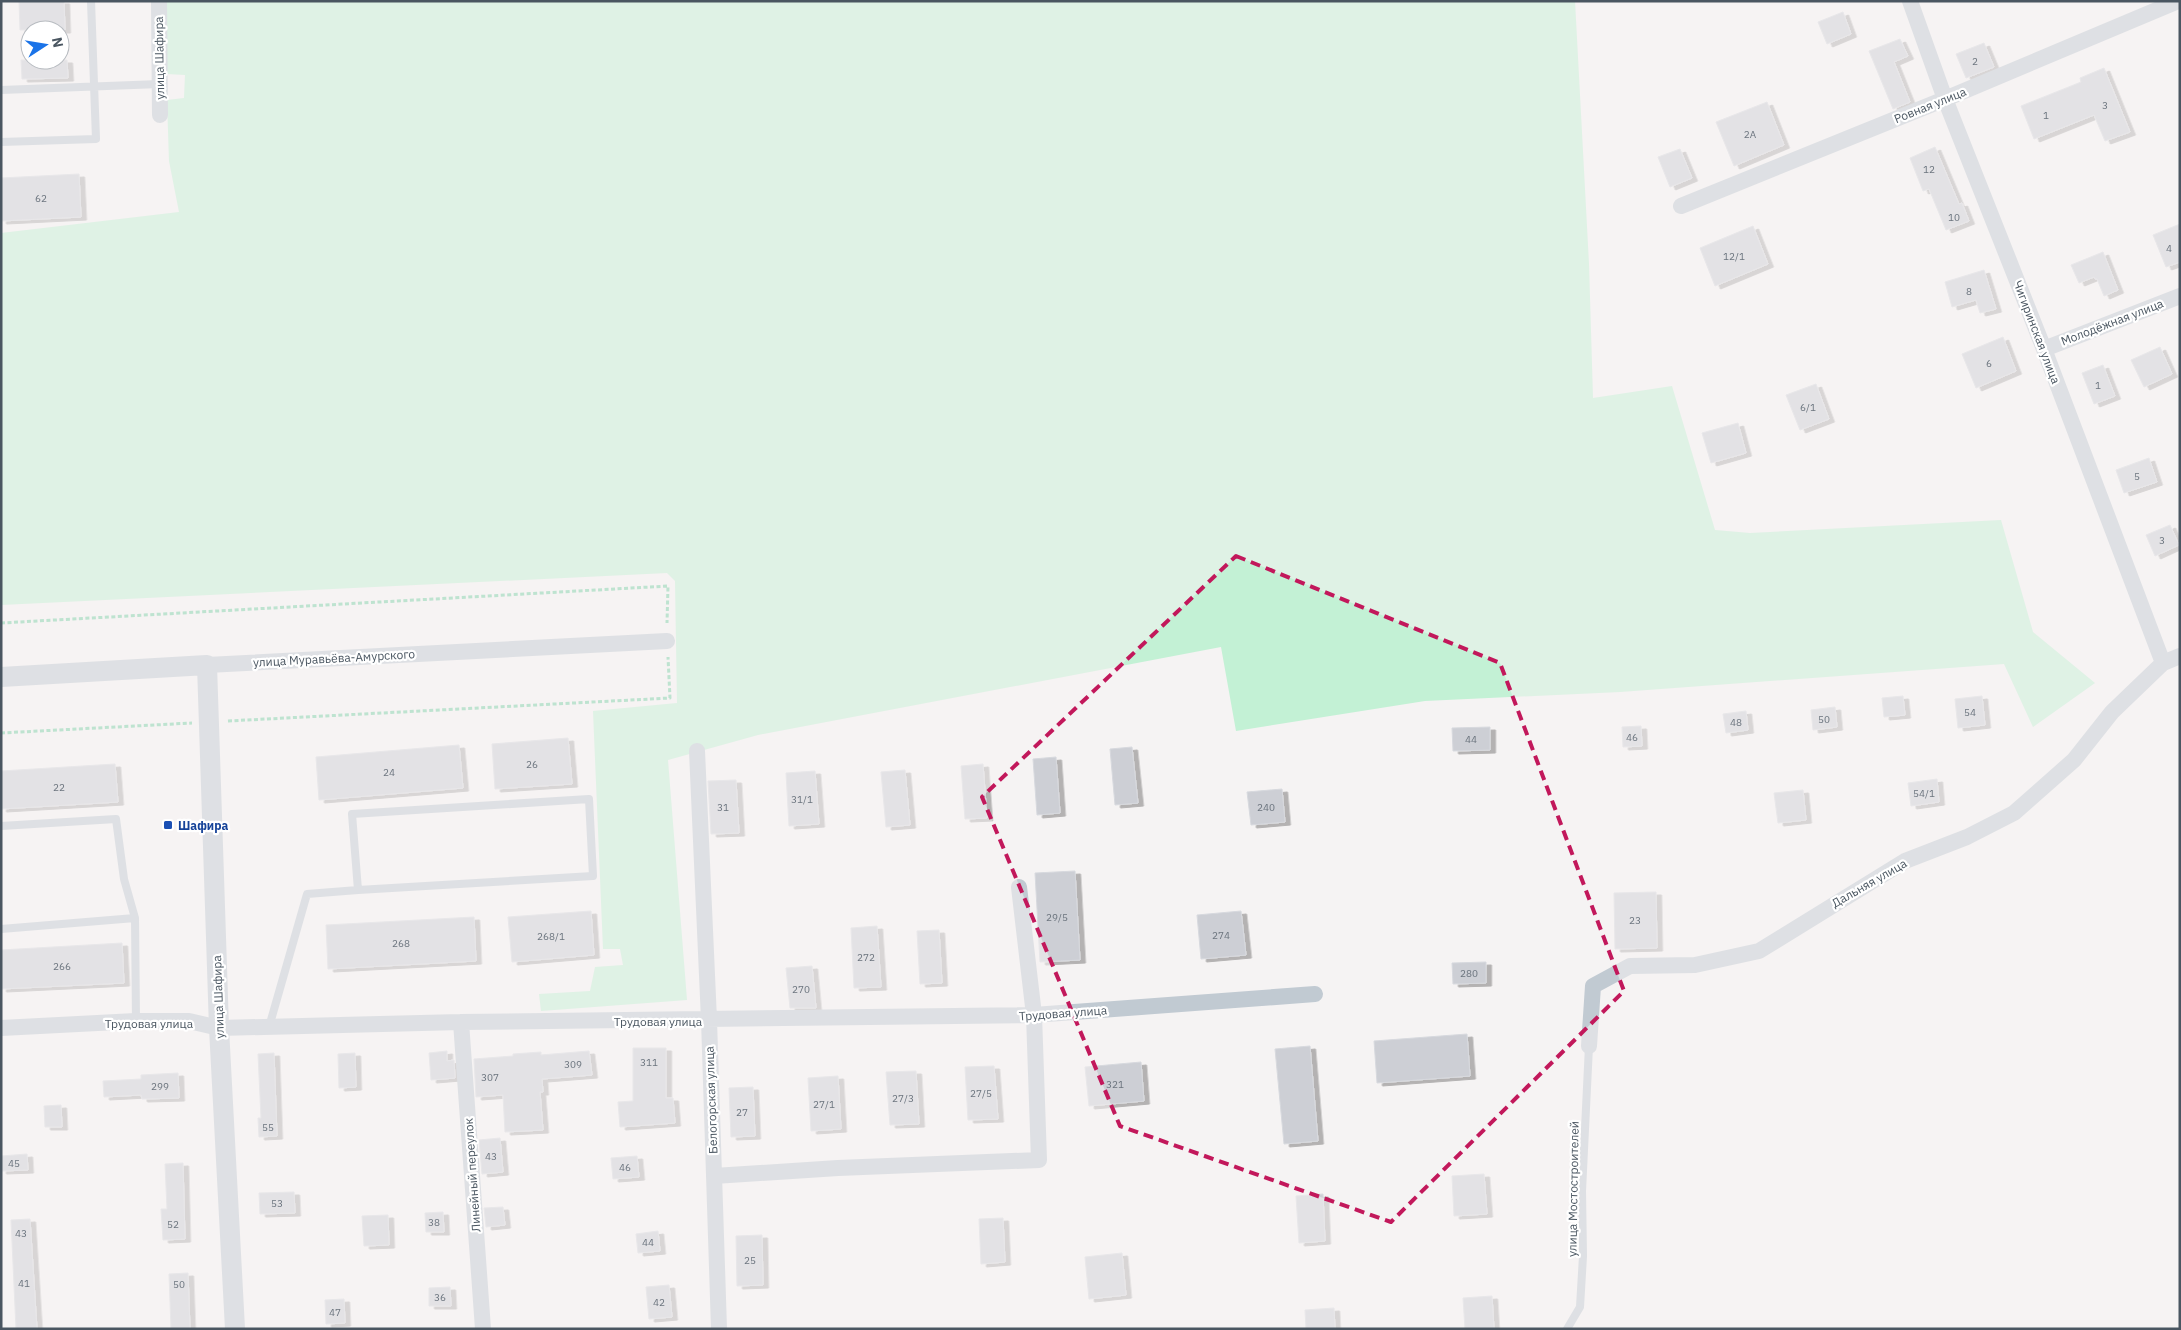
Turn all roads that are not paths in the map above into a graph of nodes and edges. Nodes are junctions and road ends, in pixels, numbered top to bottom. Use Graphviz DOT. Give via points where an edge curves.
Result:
graph roads {
  1 [pos="91,1"];
  2 [pos="158,1"];
  3 [pos="1910,1"];
  4 [pos="2178,1"];
  5 [pos="160,84"];
  6 [pos="94,86"];
  7 [pos="1,90"];
  8 [pos="1944,99"];
  9 [pos="160,115"];
  10 [pos="1,142"];
  11 [pos="1681,206"];
  12 [pos="2180,296"];
  13 [pos="2044,349"];
  14 [pos="667,641"];
  15 [pos="2180,656"];
  16 [pos="2163,662"];
  17 [pos="208,665"];
  18 [pos="1,677"];
  19 [pos="697,751"];
  20 [pos="1,826"];
  21 [pos="1019,887"];
  22 [pos="358,890"];
  23 [pos="135,918"];
  24 [pos="1,929"];
  25 [pos="1315,994"];
  26 [pos="1034,1016"];
  27 [pos="709,1020"];
  28 [pos="136,1021"];
  29 [pos="461,1022"];
  30 [pos="270,1027"];
  31 [pos="1,1028"];
  32 [pos="219,1028"];
  33 [pos="1589,1046"];
  34 [pos="714,1176"];
  35 [pos="235,1329"];
  36 [pos="483,1329"];
  37 [pos="719,1329"];
  38 [pos="1566,1329"];
  1 -- 6 [label="lane"];
  2 -- 5 [label="street, улица Шафира"];
  3 -- 8 [label="street, Чигиринская улица"];
  4 -- 8 [label="street, Ровная улица"];
  5 -- 6 [label="lane"];
  5 -- 9 [label="street, улица Шафира"];
  6 -- 7 [label="lane"];
  6 -- 10 [label="lane" via="96,139"];
  8 -- 11 [label="street, Ровная улица"];
  8 -- 13 [label="street, Чигиринская улица"];
  12 -- 13 [label="street, Молодёжная улица"];
  13 -- 16 [label="street, Чигиринская улица"];
  14 -- 17 [label="street, улица Муравьёва-Амурского"];
  15 -- 16 [label="street, Дальняя улица"];
  16 -- 33 [label="street, Дальняя улица" via="2112,712 2074,760 2014,813 1967,838 1905,861 1759,951 1695,964 1630,966 1593,986"];
  17 -- 18 [label="street, улица Муравьёва-Амурского"];
  17 -- 32 [label="street, улица Шафира"];
  19 -- 27 [label="street, Белогорская улица"];
  20 -- 23 [label="lane" via="116,819 124,879"];
  21 -- 26 [label="street"];
  22 -- 22 [label="lane" via="352,814 589,799 593,876"];
  22 -- 30 [label="lane" via="307,894"];
  23 -- 24 [label="lane"];
  23 -- 28 [label="lane"];
  25 -- 26 [label="street, Трудовая улица"];
  26 -- 27 [label="street, Трудовая улица"];
  26 -- 34 [label="street" via="1039,1160"];
  27 -- 29 [label="street, Трудовая улица"];
  27 -- 34 [label="street, Белогорская улица"];
  28 -- 31 [label="street, Трудовая улица"];
  28 -- 32 [label="street, Трудовая улица" via="189,1021"];
  29 -- 30 [label="street, Трудовая улица"];
  29 -- 36 [label="street, Линейный переулок"];
  30 -- 32 [label="street, Трудовая улица"];
  32 -- 35 [label="street, улица Шафира"];
  33 -- 38 [label="lane, улица Мостостроителей" via="1580,1306"];
  34 -- 37 [label="street, Белогорская улица"];
}
